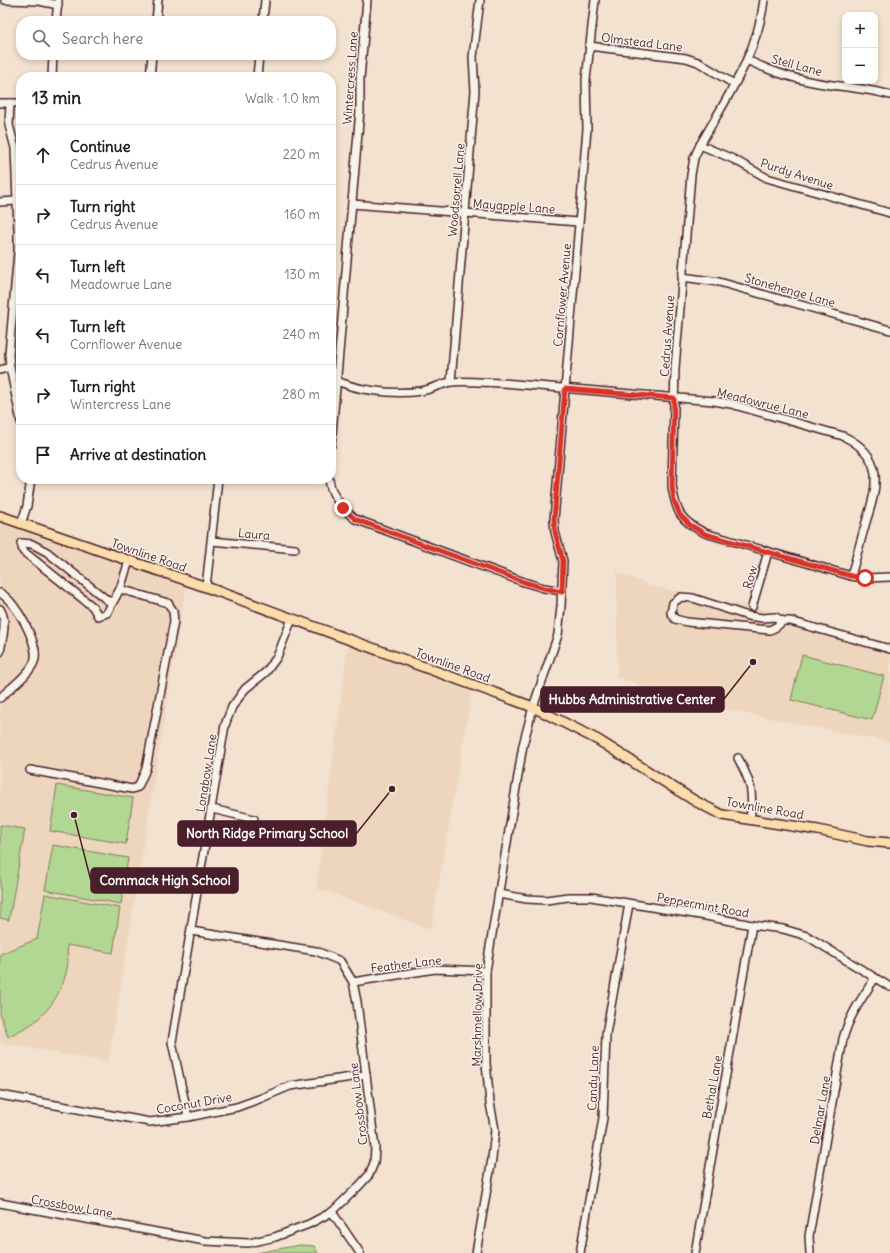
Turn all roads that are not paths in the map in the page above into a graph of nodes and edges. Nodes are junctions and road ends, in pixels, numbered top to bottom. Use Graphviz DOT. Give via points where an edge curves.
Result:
graph roads {
  1 [pos="5,0"];
  2 [pos="158,0"];
  3 [pos="264,0"];
  4 [pos="367,0"];
  5 [pos="480,0"];
  6 [pos="595,0"];
  7 [pos="764,0"];
  8 [pos="58,2"];
  9 [pos="57,16"];
  10 [pos="156,16"];
  11 [pos="262,16"];
  12 [pos="589,46"];
  13 [pos="53,60"];
  14 [pos="152,60"];
  15 [pos="259,60"];
  16 [pos="747,60"];
  17 [pos="52,72"];
  18 [pos="150,72"];
  19 [pos="257,72"];
  20 [pos="734,84"];
  21 [pos="890,95"];
  22 [pos="0,103"];
  23 [pos="10,103"];
  24 [pos="16,103"];
  25 [pos="700,145"];
  26 [pos="16,201"];
  27 [pos="0,202"];
  28 [pos="352,204"];
  29 [pos="890,213"];
  30 [pos="465,214"];
  31 [pos="578,222"];
  32 [pos="16,275"];
  33 [pos="682,277"];
  34 [pos="890,330"];
  35 [pos="336,360"];
  36 [pos="10,368"];
  37 [pos="0,370"];
  38 [pos="336,380"];
  39 [pos="451,382"];
  40 [pos="565,389"];
  41 [pos="16,397"];
  42 [pos="674,398"];
  43 [pos="30,484"];
  44 [pos="218,484"];
  45 [pos="330,484"];
  46 [pos="0,516"];
  47 [pos="21,524"];
  48 [pos="212,541"];
  49 [pos="295,549"];
  50 [pos="768,552"];
  51 [pos="129,561"];
  52 [pos="851,576"];
  53 [pos="890,577"];
  54 [pos="206,587"];
  55 [pos="120,588"];
  56 [pos="562,592"];
  57 [pos="0,593"];
  58 [pos="112,604"];
  59 [pos="752,608"];
  60 [pos="0,609"];
  61 [pos="292,619"];
  62 [pos="783,621"];
  63 [pos="890,649"];
  64 [pos="0,652"];
  65 [pos="0,698"];
  66 [pos="533,708"];
  67 [pos="738,758"];
  68 [pos="30,770"];
  69 [pos="212,809"];
  70 [pos="254,819"];
  71 [pos="750,820"];
  72 [pos="890,843"];
  73 [pos="499,894"];
  74 [pos="629,904"];
  75 [pos="752,925"];
  76 [pos="191,931"];
  77 [pos="486,971"];
  78 [pos="874,978"];
  79 [pos="353,982"];
  80 [pos="890,987"];
  81 [pos="366,1075"];
  82 [pos="0,1095"];
  83 [pos="188,1117"];
  84 [pos="0,1203"];
  85 [pos="332,1212"];
  86 [pos="360,1253"];
  87 [pos="476,1253"];
  88 [pos="580,1253"];
  89 [pos="694,1253"];
  90 [pos="810,1253"];
  1 -- 8 [label="street"];
  2 -- 10 [label="street"];
  3 -- 11 [label="street"];
  4 -- 28 [label="street, Wintercress Lane"];
  5 -- 30 [label="street, Woodsorrell Lane" via="473,57 475,90"];
  6 -- 12 [label="street, Cornflower Avenue"];
  7 -- 16 [label="street, Cedrus Avenue"];
  8 -- 9 [label="street"];
  12 -- 20 [label="street, Olmstead Lane" via="686,58 698,62"];
  12 -- 31 [label="street, Cornflower Avenue" via="586,80 587,129"];
  13 -- 17 [label="street"];
  14 -- 18 [label="street"];
  15 -- 19 [label="street"];
  16 -- 20 [label="street, Cedrus Avenue"];
  16 -- 21 [label="street, Stell Lane" via="807,81"];
  20 -- 25 [label="street, Cedrus Avenue"];
  22 -- 23 [label="street"];
  23 -- 24 [label="street"];
  23 -- 26 [label="street" via="9,125 15,148"];
  25 -- 29 [label="street, Purdy Avenue" via="733,159 767,178"];
  25 -- 33 [label="street, Cedrus Avenue" via="694,158 691,175"];
  26 -- 27 [label="street"];
  28 -- 30 [label="street, Mayapple Lane"];
  28 -- 35 [label="street, Wintercress Lane"];
  30 -- 31 [label="street, Mayapple Lane"];
  30 -- 39 [label="street, Woodsorrell Lane"];
  31 -- 40 [label="street, Cornflower Avenue"];
  32 -- 36 [label="street"];
  33 -- 34 [label="street, Stonehenge Lane" via="719,282"];
  33 -- 42 [label="street, Cedrus Avenue"];
  36 -- 37 [label="street"];
  36 -- 41 [label="street"];
  38 -- 39 [label="street, Meadowrue Lane" via="366,390 400,392 420,391"];
  39 -- 40 [label="street, Meadowrue Lane" via="503,383"];
  40 -- 42 [label="street, Meadowrue Lane"];
  40 -- 56 [label="street, Cornflower Avenue" via="554,520 563,561"];
  42 -- 50 [label="street, Cedrus Avenue" via="672,486 674,501 680,515 705,534"];
  42 -- 52 [label="street, Meadowrue Lane" via="731,404 843,436 863,449 870,458 876,482 874,498"];
  43 -- 47 [label="street"];
  44 -- 48 [label="street"];
  45 -- 56 [label="street" via="334,496 355,519 524,582"];
  46 -- 47 [label="main road, Townline Road"];
  47 -- 51 [label="main road, Townline Road"];
  48 -- 49 [label="street, Laura"];
  48 -- 54 [label="street"];
  50 -- 52 [label="street, Cedrus Avenue"];
  50 -- 59 [label="street, Row"];
  51 -- 54 [label="main road, Townline Road"];
  51 -- 55 [label="street"];
  52 -- 53 [label="street, Cedrus Avenue"];
  54 -- 61 [label="main road, Townline Road"];
  55 -- 58 [label="street"];
  55 -- 68 [label="street" via="168,603 173,611 174,621 146,769 138,787 132,789"];
  56 -- 66 [label="street, Cornflower Avenue" via="558,635"];
  57 -- 65 [label="street" via="15,607 35,648 36,656 27,672"];
  58 -- 58 [label="street" via="107,614 98,616 93,607 23,552 21,543 32,544 47,552"];
  60 -- 64 [label="street" via="4,614 4,628"];
  61 -- 66 [label="main road, Townline Road"];
  61 -- 69 [label="street, Longbow Lane" via="277,658 266,672 245,689 232,707 225,725"];
  62 -- 62 [label="street" via="770,630 687,622 675,619 672,613 673,603 681,596 748,616 775,617"];
  62 -- 63 [label="street"];
  66 -- 71 [label="main road, Townline Road" via="598,740 722,815"];
  66 -- 73 [label="street, Marshmellow Drive" via="523,745"];
  67 -- 71 [label="street" via="751,786"];
  69 -- 70 [label="street"];
  69 -- 76 [label="street, Longbow Lane"];
  71 -- 72 [label="main road, Townline Road"];
  73 -- 74 [label="street, Peppermint Road" via="546,900 591,897"];
  73 -- 77 [label="street, Marshmellow Drive"];
  74 -- 75 [label="street, Peppermint Road"];
  74 -- 88 [label="street, Candy Lane" via="606,1034 603,1118"];
  75 -- 78 [label="street, Peppermint Road" via="783,929 807,936"];
  75 -- 89 [label="street, Bethal Lane"];
  76 -- 79 [label="street, Crossbow Lane" via="316,951 340,962"];
  76 -- 83 [label="street, Longbow Lane" via="172,1042"];
  77 -- 79 [label="street, Feather Lane" via="435,969"];
  77 -- 87 [label="street, Marshmellow Drive" via="486,1063 495,1130"];
  78 -- 80 [label="street, Peppermint Road"];
  78 -- 90 [label="street, Delmar Lane" via="855,1009 843,1039 809,1236"];
  79 -- 81 [label="street, Crossbow Lane"];
  81 -- 83 [label="street, Coconut Drive" via="290,1086 237,1107"];
  81 -- 85 [label="street, Crossbow Lane" via="371,1102 374,1163 369,1175"];
  82 -- 83 [label="street, Coconut Drive" via="150,1122"];
  84 -- 85 [label="street, Crossbow Lane" via="205,1241 228,1243 249,1243 275,1237 310,1224"];
  85 -- 86 [label="street"];
}
